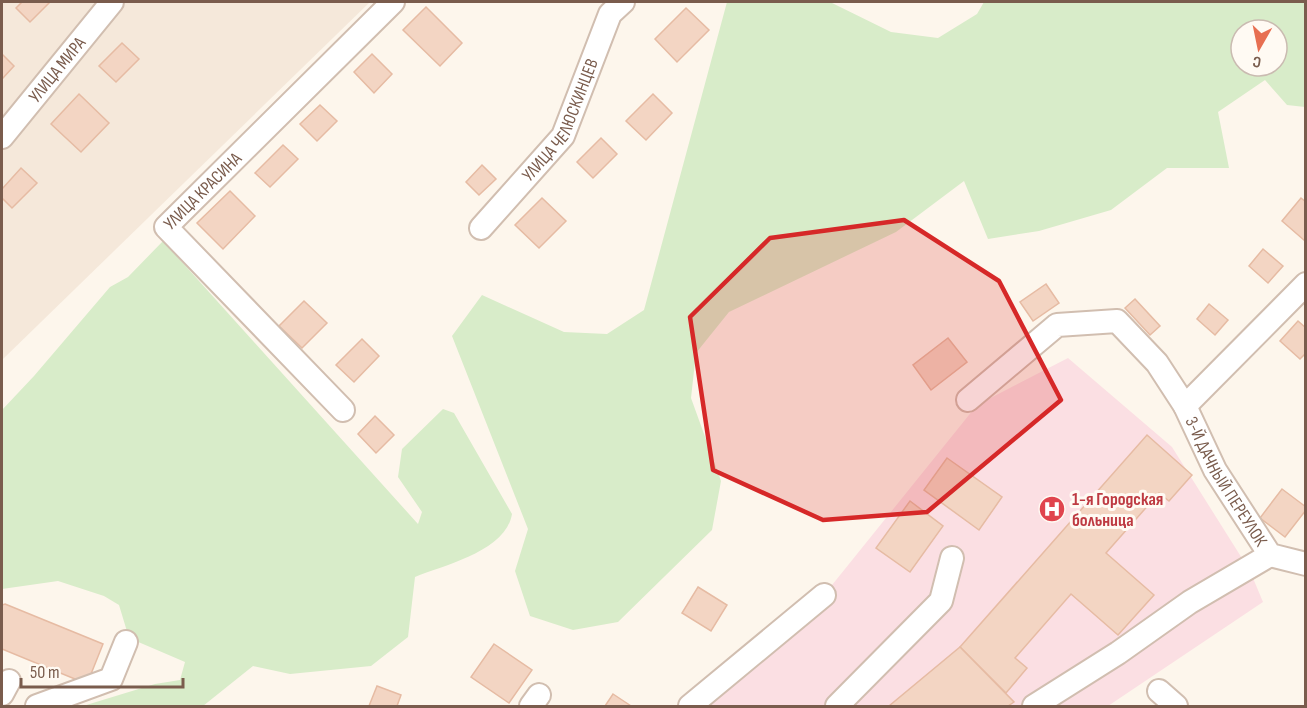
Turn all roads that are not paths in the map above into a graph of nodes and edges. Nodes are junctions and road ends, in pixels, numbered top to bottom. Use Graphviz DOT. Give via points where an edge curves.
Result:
graph roads {
  1 [pos="112,2"];
  2 [pos="393,2"];
  3 [pos="610,6"];
  4 [pos="2,137"];
  5 [pos="481,228"];
  6 [pos="1305,284"];
  7 [pos="968,400"];
  8 [pos="1185,406"];
  9 [pos="343,410"];
  10 [pos="1270,555"];
  11 [pos="951,558"];
  12 [pos="1305,564"];
  13 [pos="824,595"];
  14 [pos="126,642"];
  15 [pos="1159,691"];
  16 [pos="37,706"];
  17 [pos="690,706"];
  18 [pos="837,706"];
  19 [pos="1034,706"];
  20 [pos="1176,706"];
  1 -- 4 [label="street, УЛИЦА МИРА"];
  2 -- 9 [label="street, УЛИЦА КРАСИНА" via="166,227"];
  3 -- 5 [label="street, УЛИЦА ЧЕЛЮСКИНЦЕВ" via="563,136"];
  6 -- 8 [label="street"];
  7 -- 8 [label="street, 3-Й ДАЧНЫЙ ПЕРЕУЛОК" via="1057,325 1117,321 1157,363"];
  8 -- 10 [label="street, 3-Й ДАЧНЫЙ ПЕРЕУЛОК" via="1215,470"];
  10 -- 12 [label="street, 3-Й ДАЧНЫЙ ПЕРЕУЛОК"];
  10 -- 19 [label="street" via="1190,602"];
  11 -- 18 [label="street" via="941,601"];
  13 -- 17 [label="street"];
  14 -- 16 [label="street" via="111,679"];
  15 -- 20 [label="street"];
}
